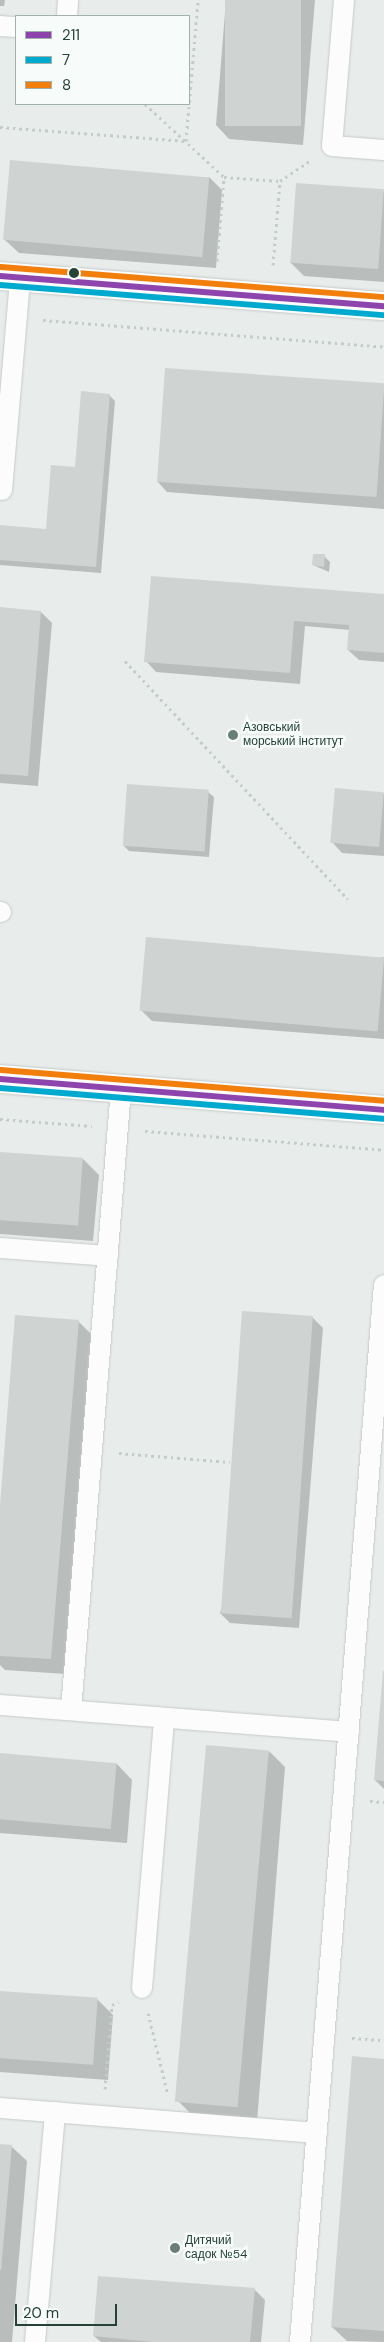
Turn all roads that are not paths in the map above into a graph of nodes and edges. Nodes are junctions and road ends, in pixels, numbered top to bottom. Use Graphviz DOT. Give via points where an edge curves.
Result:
graph roads {
  1 [pos="68,0"];
  2 [pos="344,0"];
  3 [pos="66,15"];
  4 [pos="0,26"];
  5 [pos="15,27"];
  6 [pos="384,150"];
  7 [pos="10,277"];
  8 [pos="384,306"];
  9 [pos="2,490"];
  10 [pos="0,1079"];
  11 [pos="121,1089"];
  12 [pos="384,1110"];
  13 [pos="0,1248"];
  14 [pos="108,1256"];
  15 [pos="384,1285"];
  16 [pos="0,1705"];
  17 [pos="71,1710"];
  18 [pos="164,1718"];
  19 [pos="349,1732"];
  20 [pos="142,1988"];
  21 [pos="0,2108"];
  22 [pos="55,2112"];
  23 [pos="317,2133"];
  24 [pos="35,2342"];
  25 [pos="300,2342"];
  1 -- 3 [label="lane"];
  2 -- 6 [label="lane" via="332,146"];
  4 -- 5 [label="lane"];
  7 -- 8 [label="main road"];
  7 -- 9 [label="lane" via="16,318"];
  10 -- 11 [label="main road"];
  11 -- 12 [label="main road"];
  11 -- 14 [label="lane"];
  13 -- 14 [label="lane"];
  14 -- 17 [label="lane"];
  15 -- 19 [label="lane"];
  16 -- 17 [label="lane"];
  17 -- 18 [label="lane"];
  18 -- 19 [label="lane"];
  18 -- 20 [label="lane"];
  19 -- 23 [label="lane"];
  21 -- 22 [label="lane"];
  22 -- 23 [label="lane"];
  22 -- 24 [label="lane"];
  23 -- 25 [label="lane"];
}
